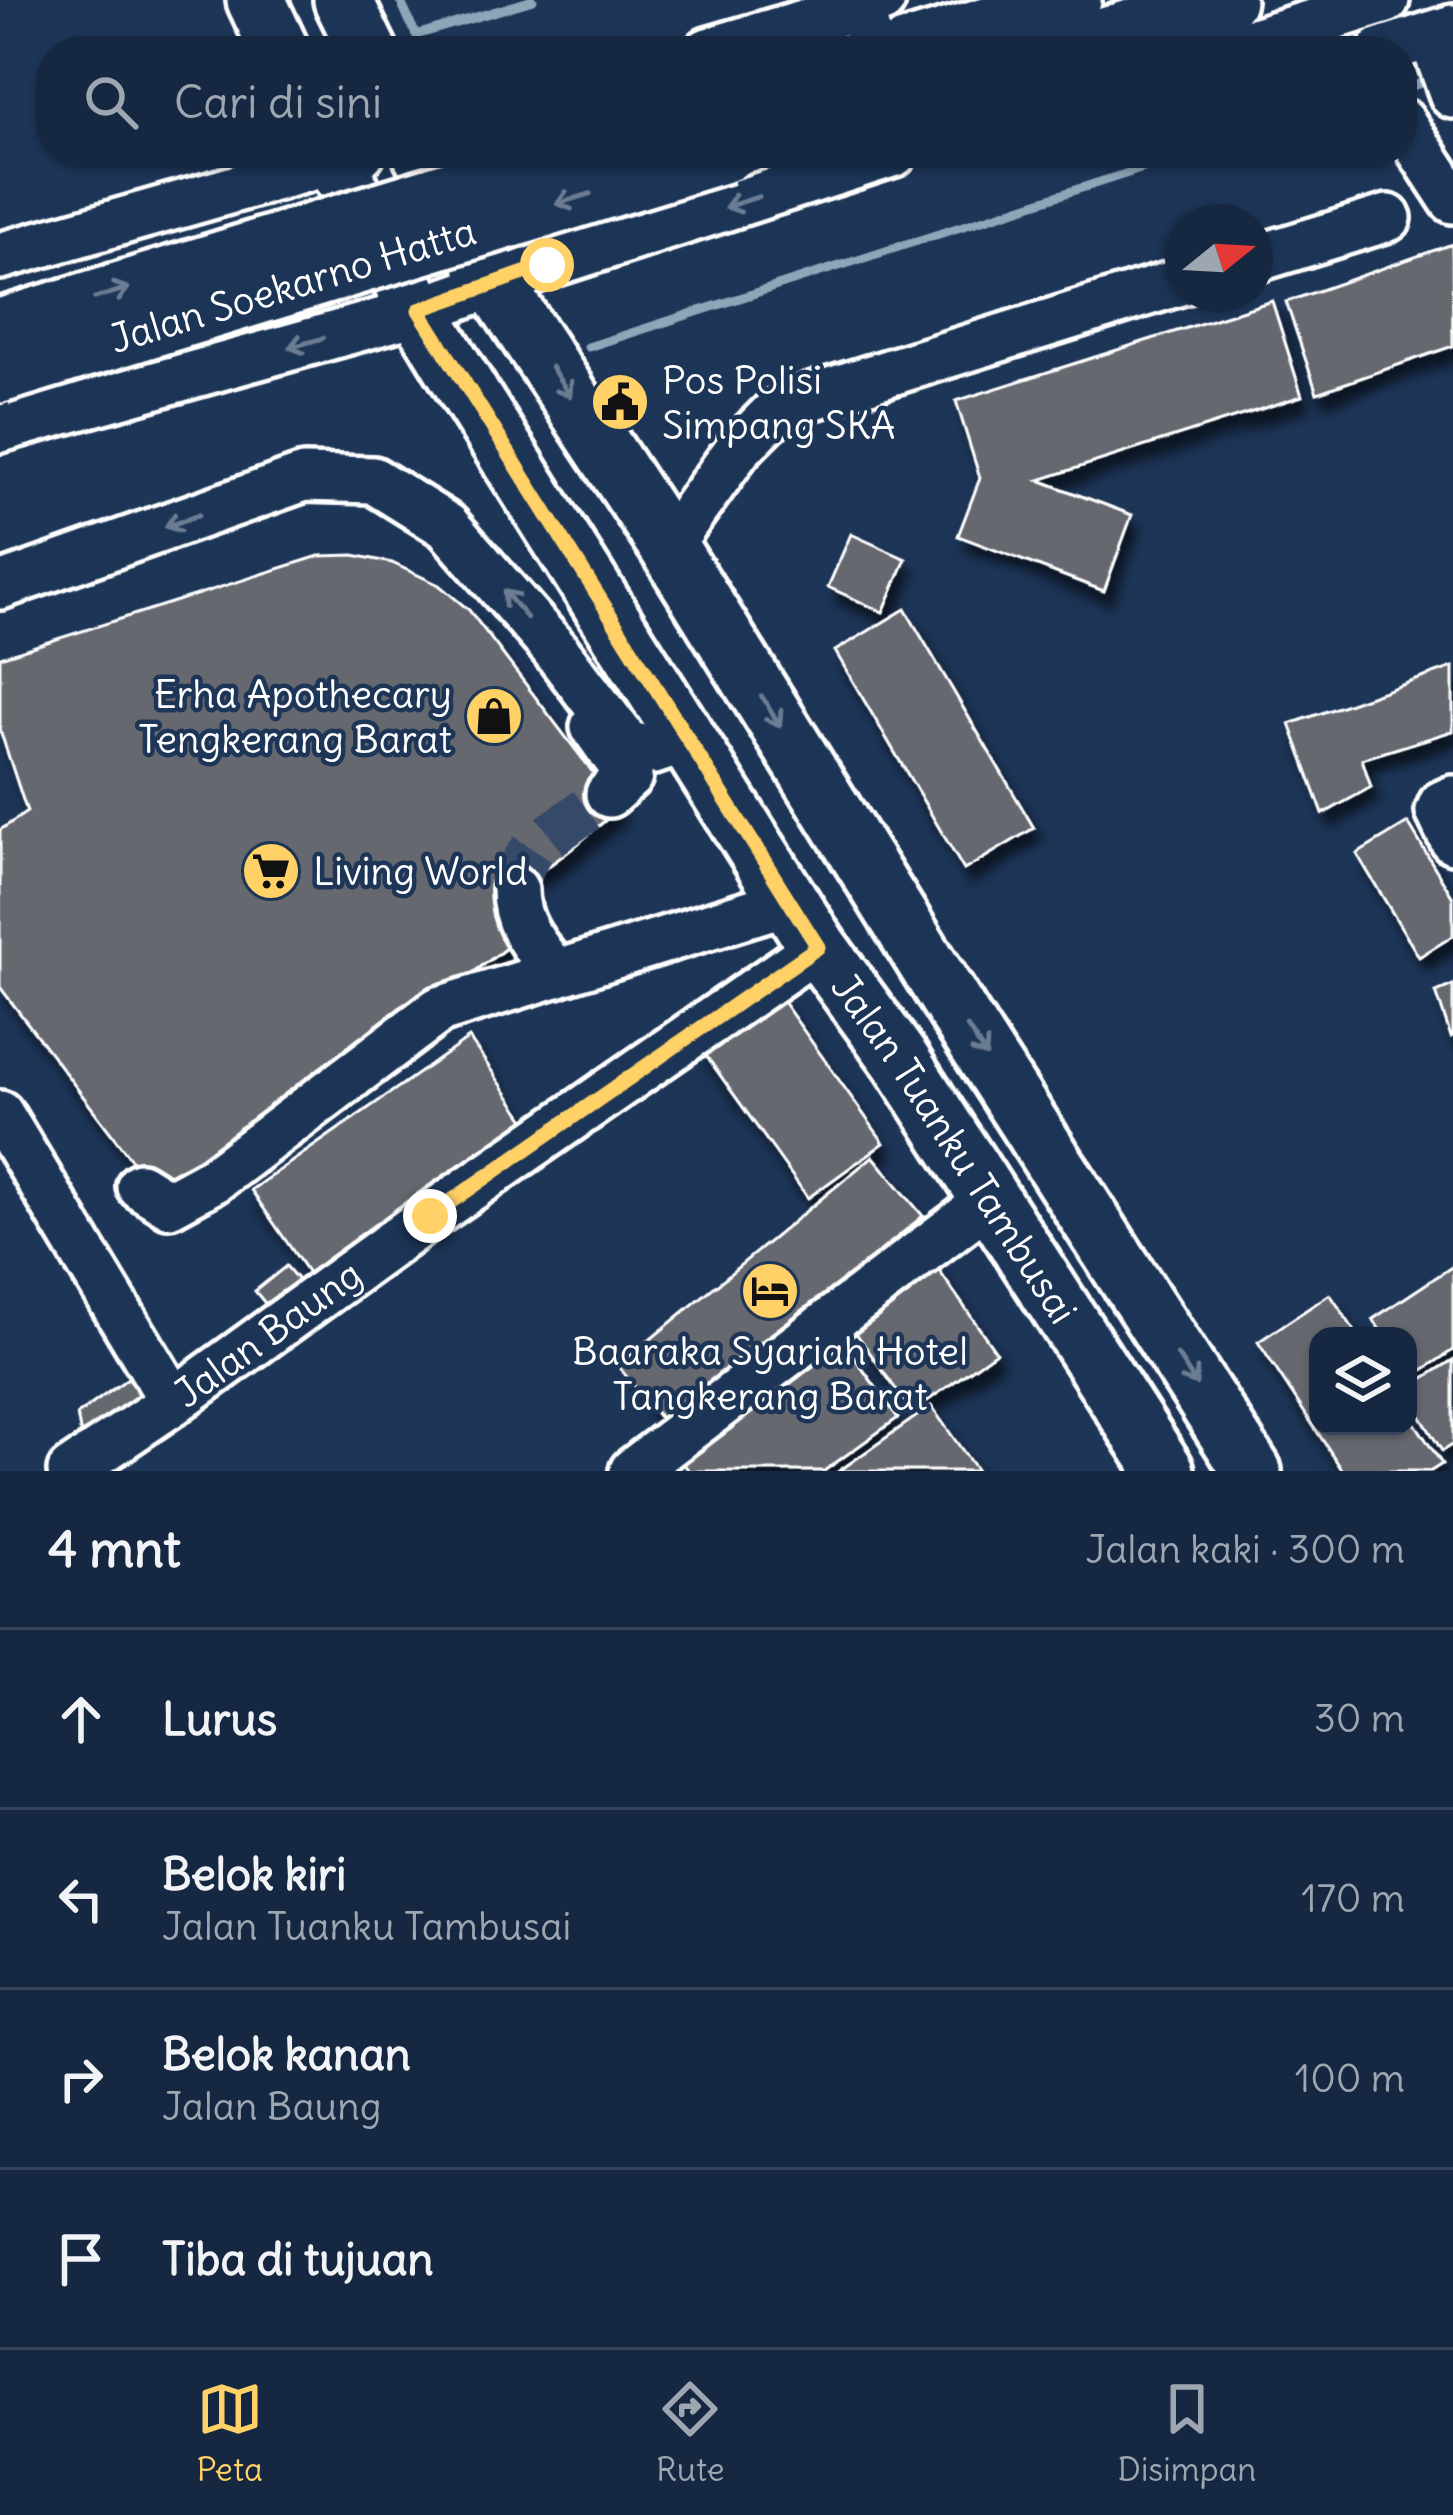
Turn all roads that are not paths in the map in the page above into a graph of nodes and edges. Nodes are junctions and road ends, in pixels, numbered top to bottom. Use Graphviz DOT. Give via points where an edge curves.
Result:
graph roads {
  1 [pos="256,0"];
  2 [pos="343,0"];
  3 [pos="1072,0"];
  4 [pos="1226,0"];
  5 [pos="1386,0"];
  6 [pos="871,3"];
  7 [pos="1442,32"];
  8 [pos="273,36"];
  9 [pos="361,36"];
  10 [pos="759,36"];
  11 [pos="872,36"];
  12 [pos="954,36"];
  13 [pos="1108,36"];
  14 [pos="1270,36"];
  15 [pos="1453,95"];
  16 [pos="1417,146"];
  17 [pos="300,168"];
  18 [pos="347,168"];
  19 [pos="354,168"];
  20 [pos="416,168"];
  21 [pos="426,168"];
  22 [pos="523,168"];
  23 [pos="676,168"];
  24 [pos="847,168"];
  25 [pos="1453,200"];
  26 [pos="1388,218"];
  27 [pos="413,220"];
  28 [pos="1273,253"];
  29 [pos="0,256"];
  30 [pos="496,285"];
  31 [pos="1165,287"];
  32 [pos="419,310"];
  33 [pos="0,328"];
  34 [pos="0,374"];
  35 [pos="0,429"];
  36 [pos="668,546"];
  37 [pos="0,586"];
  38 [pos="553,647"];
  39 [pos="687,740"];
  40 [pos="610,794"];
  41 [pos="1453,799"];
  42 [pos="1453,840"];
  43 [pos="515,890"];
  44 [pos="804,924"];
  45 [pos="556,974"];
  46 [pos="0,1114"];
  47 [pos="140,1186"];
  48 [pos="990,1200"];
  49 [pos="173,1402"];
  50 [pos="71,1471"];
  51 [pos="633,1471"];
  52 [pos="1165,1471"];
  53 [pos="1252,1471"];
  1 -- 8 [label="main road"];
  2 -- 9 [label="main road"];
  3 -- 12 [label="main road"];
  4 -- 13 [label="main road"];
  5 -- 14 [label="street"];
  6 -- 10 [label="street"];
  6 -- 11 [label="street"];
  7 -- 15 [label="street"];
  16 -- 25 [label="street"];
  17 -- 29 [label="street"];
  18 -- 32 [label="main road, Jalan Tuanku Tambusai"];
  19 -- 27 [label="main road"];
  20 -- 27 [label="main road"];
  21 -- 30 [label="main road, Jalan Tuanku Tambusai"];
  33 -- 22 [label="main road, Jalan Soekarno Hatta, one-way, bridge"];
  23 -- 34 [label="main road, Jalan Soekarno Hatta, one-way, bridge"];
  24 -- 30 [label="street, one-way"];
  26 -- 28 [label="street"];
  27 -- 30 [label="main road"];
  27 -- 32 [label="main road"];
  30 -- 32 [label="street"];
  30 -- 36 [label="main road, Jalan Tuanku Tambusai, one-way"];
  31 -- 36 [label="street" via="775,413 738,449"];
  32 -- 35 [label="street, one-way"];
  32 -- 39 [label="main road, Jalan Tuanku Tambusai"];
  36 -- 53 [label="main road, Jalan Tuanku Tambusai, one-way"];
  38 -- 37 [label="street, one-way" via="447,526 374,480 304,478"];
  38 -- 39 [label="street" via="626,744 654,752"];
  38 -- 40 [label="street" via="629,776"];
  39 -- 44 [label="main road, Jalan Tuanku Tambusai"];
  41 -- 42 [label="street" via="1438,811"];
  43 -- 45 [label="street" via="522,928"];
  44 -- 45 [label="street"];
  44 -- 48 [label="main road, Jalan Tuanku Tambusai"];
  44 -- 49 [label="street, Jalan Baung" via="430,1216"];
  45 -- 47 [label="street" via="439,1010 169,1204"];
  46 -- 49 [label="street"];
  48 -- 51 [label="street"];
  48 -- 52 [label="main road, Jalan Tuanku Tambusai"];
  49 -- 50 [label="street, Jalan Baung"];
}
